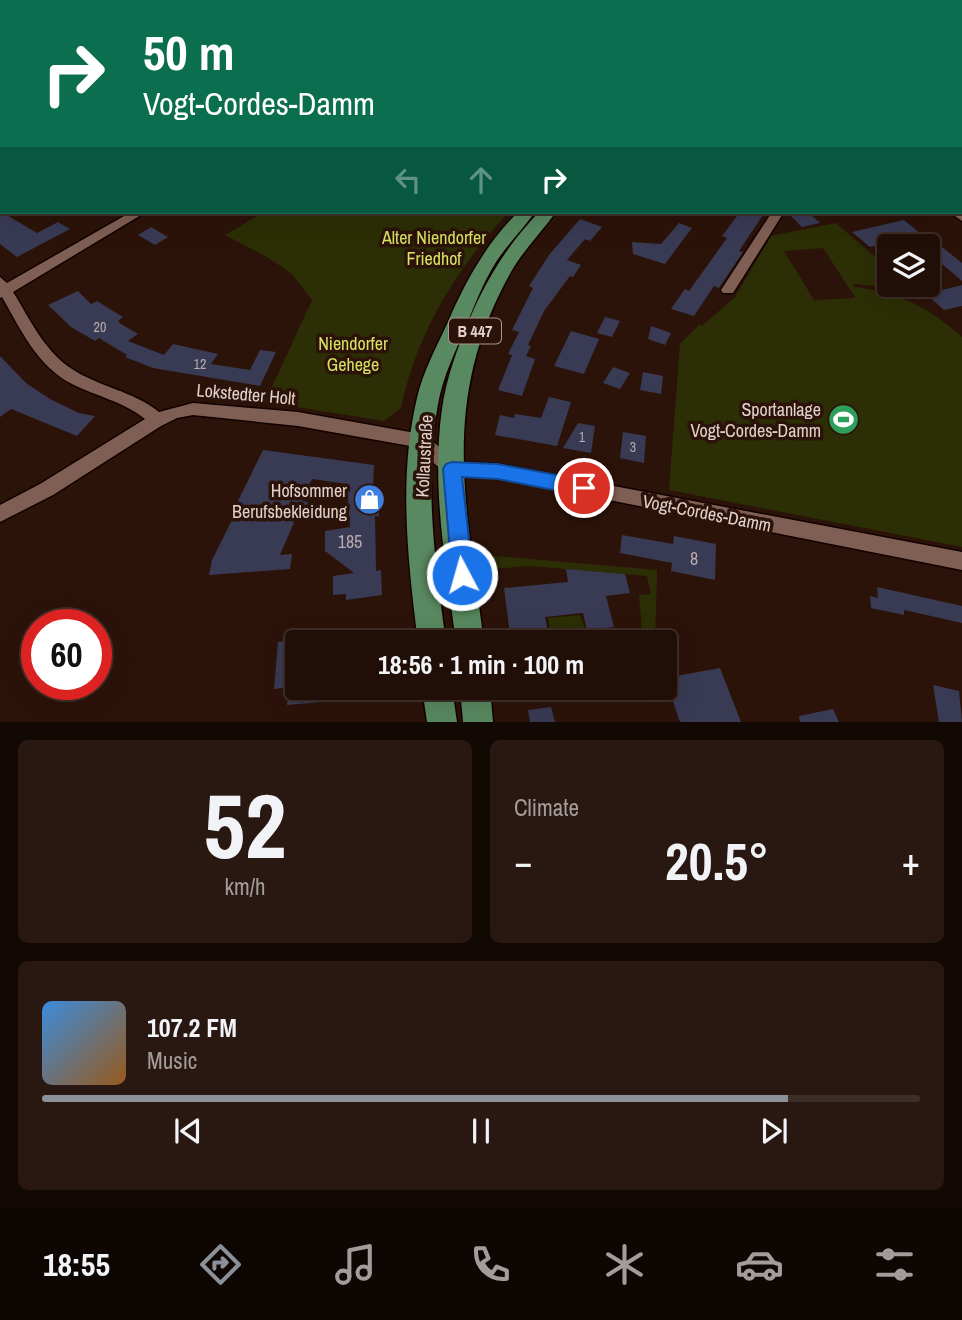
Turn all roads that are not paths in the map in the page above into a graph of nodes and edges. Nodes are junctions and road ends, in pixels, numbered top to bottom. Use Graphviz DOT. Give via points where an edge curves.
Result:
graph roads {
  1 [pos="136,214"];
  2 [pos="525,214"];
  3 [pos="546,214"];
  4 [pos="777,214"];
  5 [pos="2,288"];
  6 [pos="728,290"];
  7 [pos="157,419"];
  8 [pos="421,441"];
  9 [pos="452,469"];
  10 [pos="0,514"];
  11 [pos="962,561"];
  12 [pos="431,630"];
  13 [pos="469,630"];
  14 [pos="439,700"];
  15 [pos="476,700"];
  16 [pos="442,722"];
  17 [pos="478,722"];
  1 -- 5 [label="street"];
  2 -- 8 [label="main road, Kollaustraße / B 447" via="497,245 469,294 433,382"];
  3 -- 9 [label="main road, Kollaustraße / B 447" via="507,260 478,322 456,391"];
  4 -- 6 [label="street"];
  5 -- 7 [label="street" via="49,359 87,384 145,408"];
  7 -- 8 [label="street, Lokstedter Holt" via="193,408 298,419"];
  7 -- 10 [label="street, Lokstedter Holt"];
  8 -- 9 [label="street"];
  8 -- 12 [label="main road, Kollaustraße / B 447"];
  9 -- 11 [label="street, Vogt-Cordes-Damm" via="498,471"];
  9 -- 13 [label="main road, Kollaustraße / B 447"];
  14 -- 16 [label="main road"];
  15 -- 17 [label="main road"];
}
